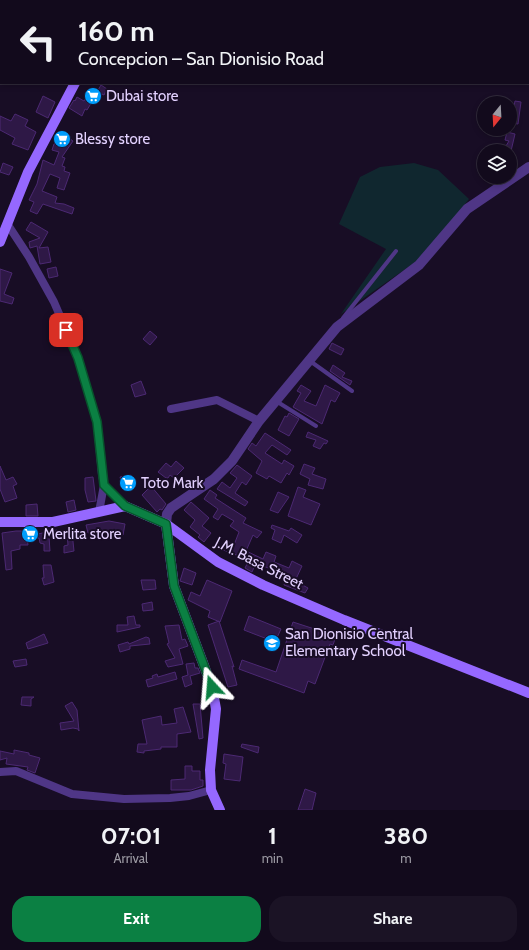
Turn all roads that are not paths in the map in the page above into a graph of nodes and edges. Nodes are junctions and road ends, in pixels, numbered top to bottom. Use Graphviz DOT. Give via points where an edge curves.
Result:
graph roads {
  1 [pos="74,84"];
  2 [pos="529,167"];
  3 [pos="8,225"];
  4 [pos="0,242"];
  5 [pos="396,251"];
  6 [pos="337,327"];
  7 [pos="308,360"];
  8 [pos="352,391"];
  9 [pos="276,401"];
  10 [pos="171,409"];
  11 [pos="259,421"];
  12 [pos="316,426"];
  13 [pos="104,485"];
  14 [pos="125,506"];
  15 [pos="99,512"];
  16 [pos="1,519"];
  17 [pos="166,524"];
  18 [pos="529,693"];
  19 [pos="0,772"];
  20 [pos="211,790"];
  21 [pos="220,810"];
  1 -- 3 [label="main road" via="28,172"];
  2 -- 6 [label="street" via="467,209 419,265"];
  3 -- 4 [label="main road"];
  3 -- 13 [label="street" via="54,302 78,358 97,422"];
  5 -- 6 [label="lane"];
  6 -- 7 [label="street"];
  7 -- 8 [label="lane"];
  7 -- 9 [label="street"];
  9 -- 11 [label="street"];
  9 -- 12 [label="lane"];
  10 -- 11 [label="street" via="217,400"];
  11 -- 17 [label="street" via="232,461 214,479 171,508 167,514"];
  13 -- 14 [label="street"];
  13 -- 15 [label="street"];
  14 -- 15 [label="main road"];
  14 -- 17 [label="main road, J.M. Basa Street"];
  15 -- 16 [label="main road" via="53,522"];
  17 -- 18 [label="main road, J.M. Basa Street" via="218,562 263,585"];
  17 -- 20 [label="main road" via="174,586 212,687 216,709 210,770"];
  19 -- 20 [label="street" via="16,771 72,794 124,799 170,798"];
  20 -- 21 [label="main road"];
}
